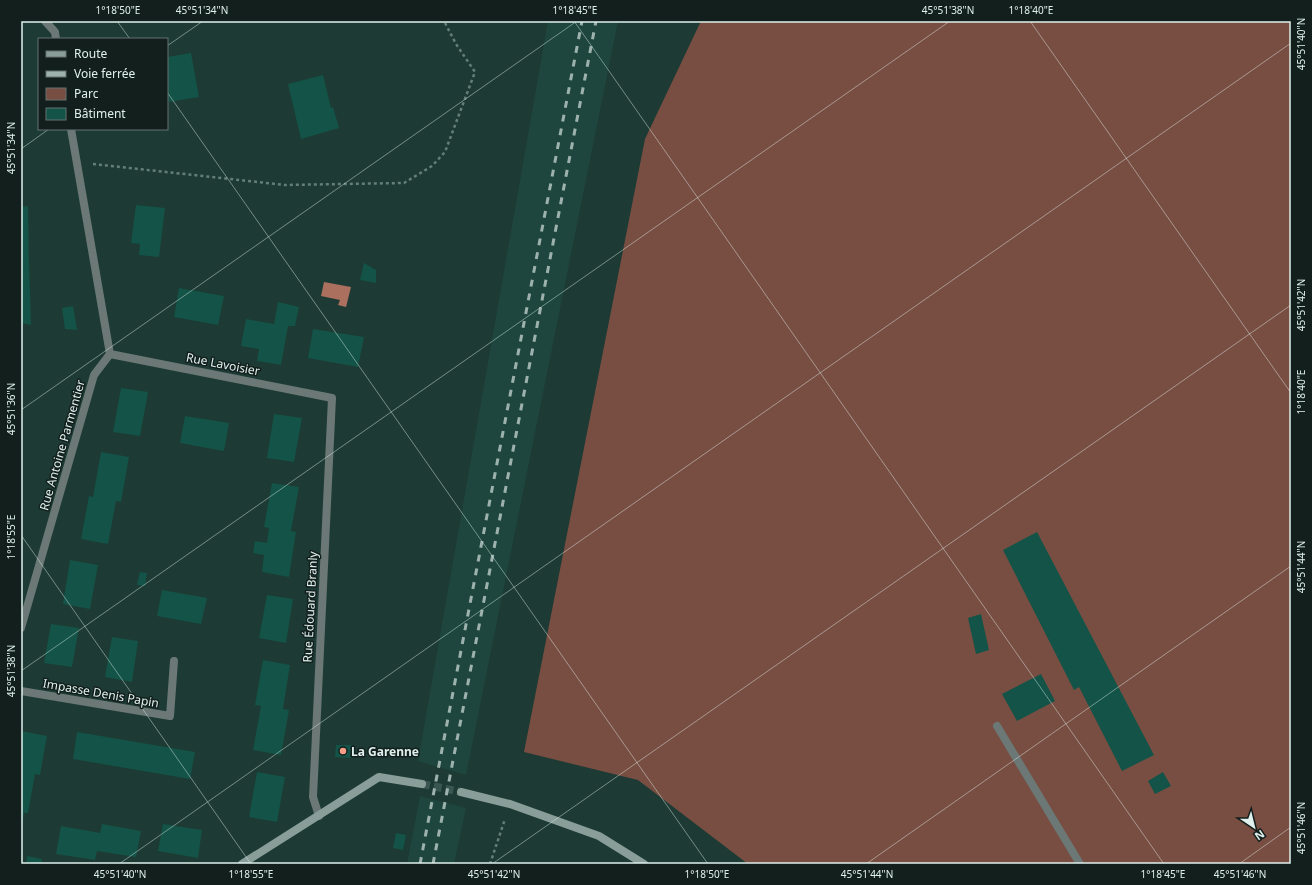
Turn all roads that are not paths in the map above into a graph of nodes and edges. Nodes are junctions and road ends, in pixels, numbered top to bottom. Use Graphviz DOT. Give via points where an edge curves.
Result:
graph roads {
  1 [pos="45,21"];
  2 [pos="56,38"];
  3 [pos="71,130"];
  4 [pos="110,354"];
  5 [pos="332,398"];
  6 [pos="21,628"];
  7 [pos="174,661"];
  8 [pos="21,692"];
  9 [pos="997,726"];
  10 [pos="422,784"];
  11 [pos="461,792"];
  12 [pos="319,816"];
  13 [pos="242,864"];
  14 [pos="644,864"];
  15 [pos="1080,864"];
  1 -- 2 [label="street" via="55,32"];
  3 -- 4 [label="street"];
  4 -- 5 [label="street, Rue Lavoisier"];
  4 -- 6 [label="street, Rue Antoine Parmentier" via="94,375"];
  5 -- 12 [label="street, Rue Édouard Branly" via="313,797"];
  7 -- 8 [label="street, Impasse Denis Papin" via="170,716"];
  9 -- 15 [label="street"];
  10 -- 12 [label="street" via="379,777"];
  11 -- 14 [label="street" via="510,804 599,836"];
  12 -- 13 [label="street"];
}
